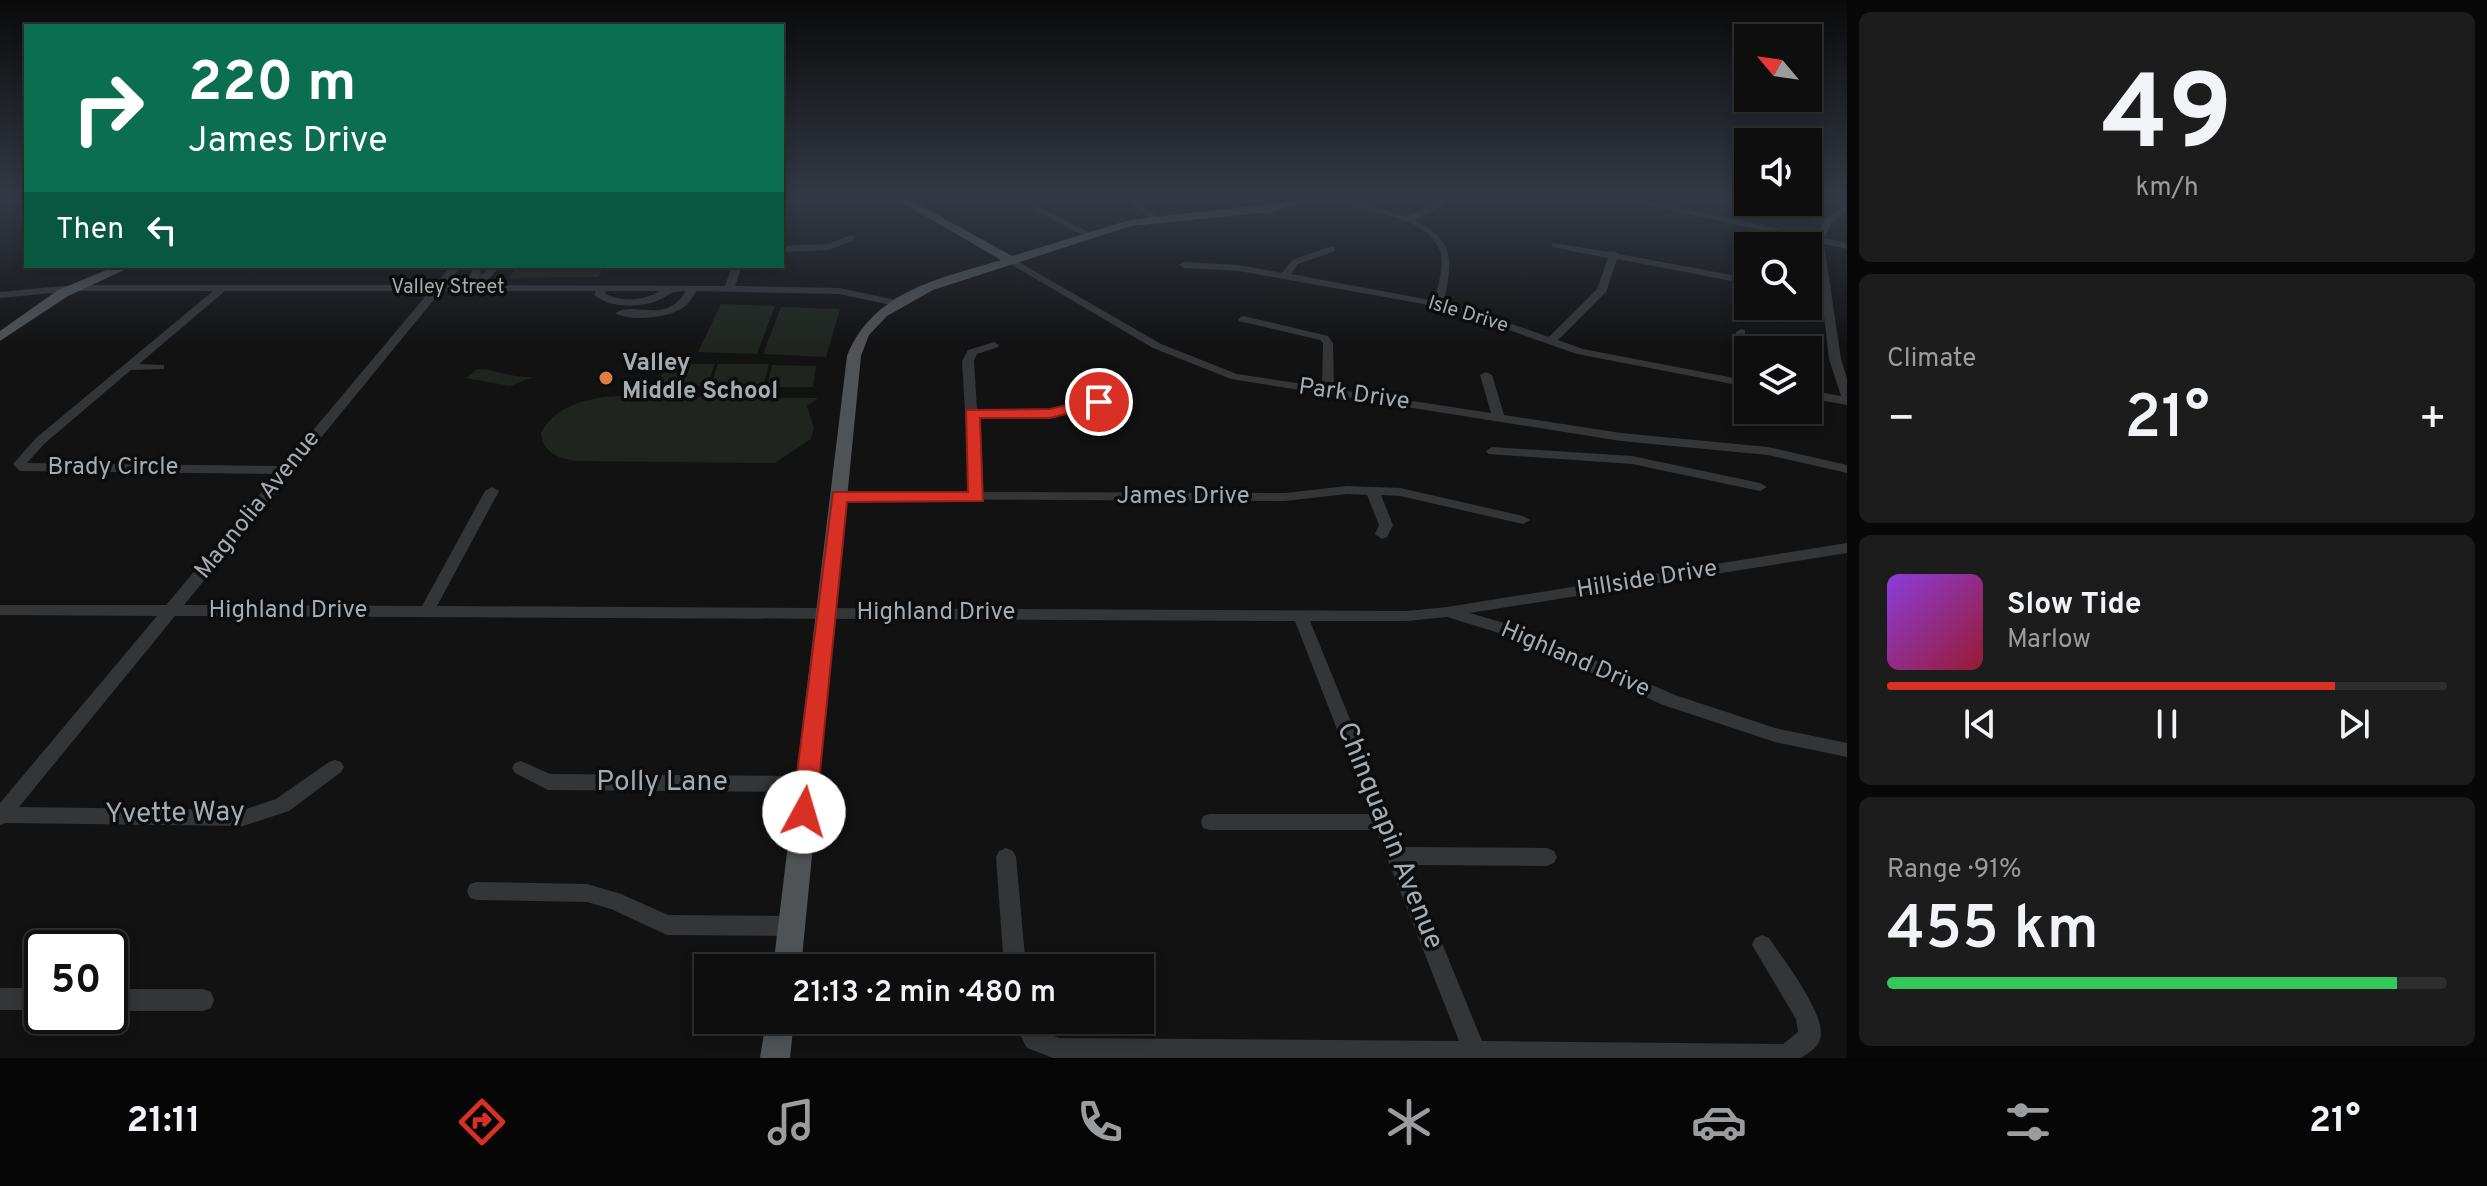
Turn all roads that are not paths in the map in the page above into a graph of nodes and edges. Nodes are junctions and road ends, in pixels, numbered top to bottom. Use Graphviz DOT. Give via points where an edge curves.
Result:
graph roads {
  1 [pos="989,248"];
  2 [pos="1047,248"];
  3 [pos="1443,248"];
  4 [pos="1577,248"];
  5 [pos="1332,249"];
  6 [pos="1614,254"];
  7 [pos="1010,260"];
  8 [pos="1822,261"];
  9 [pos="1184,265"];
  10 [pos="122,268"];
  11 [pos="454,268"];
  12 [pos="478,268"];
  13 [pos="493,268"];
  14 [pos="736,268"];
  15 [pos="1285,276"];
  16 [pos="1734,278"];
  17 [pos="224,287"];
  18 [pos="73,288"];
  19 [pos="438,288"];
  20 [pos="693,288"];
  21 [pos="729,289"];
  22 [pos="0,295"];
  23 [pos="1822,296"];
  24 [pos="1827,297"];
  25 [pos="896,303"];
  26 [pos="1439,305"];
  27 [pos="620,313"];
  28 [pos="1243,319"];
  29 [pos="1741,332"];
  30 [pos="1741,336"];
  31 [pos="0,337"];
  32 [pos="1551,341"];
  33 [pos="994,345"];
  34 [pos="1841,360"];
  35 [pos="128,367"];
  36 [pos="160,367"];
  37 [pos="1486,375"];
  38 [pos="1734,381"];
  39 [pos="1328,391"];
  40 [pos="1822,396"];
  41 [pos="1847,399"];
  42 [pos="1099,402"];
  43 [pos="971,414"];
  44 [pos="1498,417"];
  45 [pos="1621,437"];
  46 [pos="1492,451"];
  47 [pos="1632,460"];
  48 [pos="1847,469"];
  49 [pos="287,470"];
  50 [pos="1760,487"];
  51 [pos="492,491"];
  52 [pos="1372,491"];
  53 [pos="839,496"];
  54 [pos="977,497"];
  55 [pos="1523,520"];
  56 [pos="1382,534"];
  57 [pos="1847,548"];
  58 [pos="0,610"];
  59 [pos="171,610"];
  60 [pos="427,611"];
  61 [pos="1447,612"];
  62 [pos="827,613"];
  63 [pos="1300,615"];
  64 [pos="1847,750"];
  65 [pos="335,767"];
  66 [pos="521,768"];
  67 [pos="807,784"];
  68 [pos="1,816"];
  69 [pos="1210,822"];
  70 [pos="1384,822"];
  71 [pos="1397,856"];
  72 [pos="1006,857"];
  73 [pos="1547,857"];
  74 [pos="477,891"];
  75 [pos="792,926"];
  76 [pos="1762,945"];
  77 [pos="789,954"];
  78 [pos="1014,954"];
  79 [pos="0,999"];
  80 [pos="24,999"];
  81 [pos="128,1000"];
  82 [pos="203,1000"];
  83 [pos="778,1034"];
  84 [pos="1031,1034"];
  85 [pos="1476,1054"];
  86 [pos="775,1058"];
  1 -- 7 [label="main road, Park Drive"];
  2 -- 7 [label="main road"];
  3 -- 26 [label="street"];
  4 -- 6 [label="street"];
  5 -- 15 [label="street" via="1295,262"];
  6 -- 16 [label="street"];
  6 -- 32 [label="street" via="1602,290"];
  7 -- 25 [label="main road"];
  7 -- 39 [label="street, Park Drive" via="1157,346 1208,369"];
  8 -- 24 [label="street"];
  9 -- 15 [label="street, Isle Drive"];
  10 -- 18 [label="main road"];
  11 -- 19 [label="street, Magnolia Avenue"];
  12 -- 13 [label="street" via="474,277 486,277"];
  14 -- 21 [label="street"];
  15 -- 26 [label="street, Isle Drive"];
  17 -- 18 [label="street, Valley Street"];
  17 -- 19 [label="street, Valley Street"];
  17 -- 35 [label="street, Brady Circle"];
  18 -- 22 [label="street, Valley Street"];
  18 -- 31 [label="main road"];
  19 -- 20 [label="street, Valley Street" via="602,288 599,295 606,299 643,301 655,300 668,288"];
  19 -- 49 [label="street, Magnolia Avenue"];
  20 -- 21 [label="street"];
  20 -- 27 [label="street" via="685,303 672,311"];
  21 -- 25 [label="street" via="839,291"];
  23 -- 24 [label="street"];
  24 -- 34 [label="street"];
  25 -- 53 [label="main road" via="871,324 854,356"];
  26 -- 32 [label="street, Isle Drive"];
  28 -- 39 [label="street" via="1324,338"];
  29 -- 30 [label="street"];
  32 -- 38 [label="street, Isle Drive" via="1635,365"];
  33 -- 43 [label="street" via="972,352 968,361"];
  34 -- 41 [label="street"];
  35 -- 36 [label="street"];
  35 -- 49 [label="street, Brady Circle" via="19,464 37,469"];
  37 -- 44 [label="street"];
  39 -- 44 [label="street, Park Drive"];
  40 -- 41 [label="street"];
  42 -- 43 [label="street" via="1050,414"];
  43 -- 54 [label="street"];
  44 -- 45 [label="street, Park Drive"];
  45 -- 47 [label="street"];
  45 -- 48 [label="street, Park Drive" via="1768,451"];
  46 -- 47 [label="street"];
  47 -- 50 [label="street"];
  49 -- 59 [label="street, Magnolia Avenue"];
  51 -- 60 [label="street"];
  52 -- 54 [label="street, James Drive" via="1285,497"];
  52 -- 55 [label="street, James Drive" via="1437,498"];
  52 -- 56 [label="street" via="1386,525"];
  53 -- 54 [label="street, James Drive"];
  53 -- 62 [label="main road"];
  57 -- 61 [label="street, Hillside Drive"];
  58 -- 59 [label="street, Highland Drive"];
  59 -- 60 [label="street, Highland Drive"];
  59 -- 68 [label="street, Magnolia Avenue"];
  60 -- 62 [label="street, Highland Drive"];
  61 -- 63 [label="street, Highland Drive"];
  61 -- 64 [label="street, Highland Drive" via="1530,638 1669,700 1775,735"];
  62 -- 63 [label="street, Highland Drive"];
  62 -- 67 [label="main road"];
  63 -- 70 [label="street, Chinquapin Avenue"];
  65 -- 68 [label="street, Yvette Way" via="282,805 243,818"];
  66 -- 67 [label="street, Polly Lane" via="548,782"];
  67 -- 75 [label="main road"];
  69 -- 70 [label="street"];
  70 -- 71 [label="street, Chinquapin Avenue"];
  71 -- 73 [label="street"];
  71 -- 85 [label="street, Chinquapin Avenue"];
  72 -- 78 [label="street"];
  74 -- 75 [label="street" via="587,893 667,925"];
  75 -- 77 [label="main road"];
  76 -- 85 [label="street" via="1806,1015 1810,1037 1787,1055"];
  79 -- 80 [label="street"];
  81 -- 82 [label="street"];
  83 -- 86 [label="main road"];
  84 -- 85 [label="street" via="1059,1049"];
}
